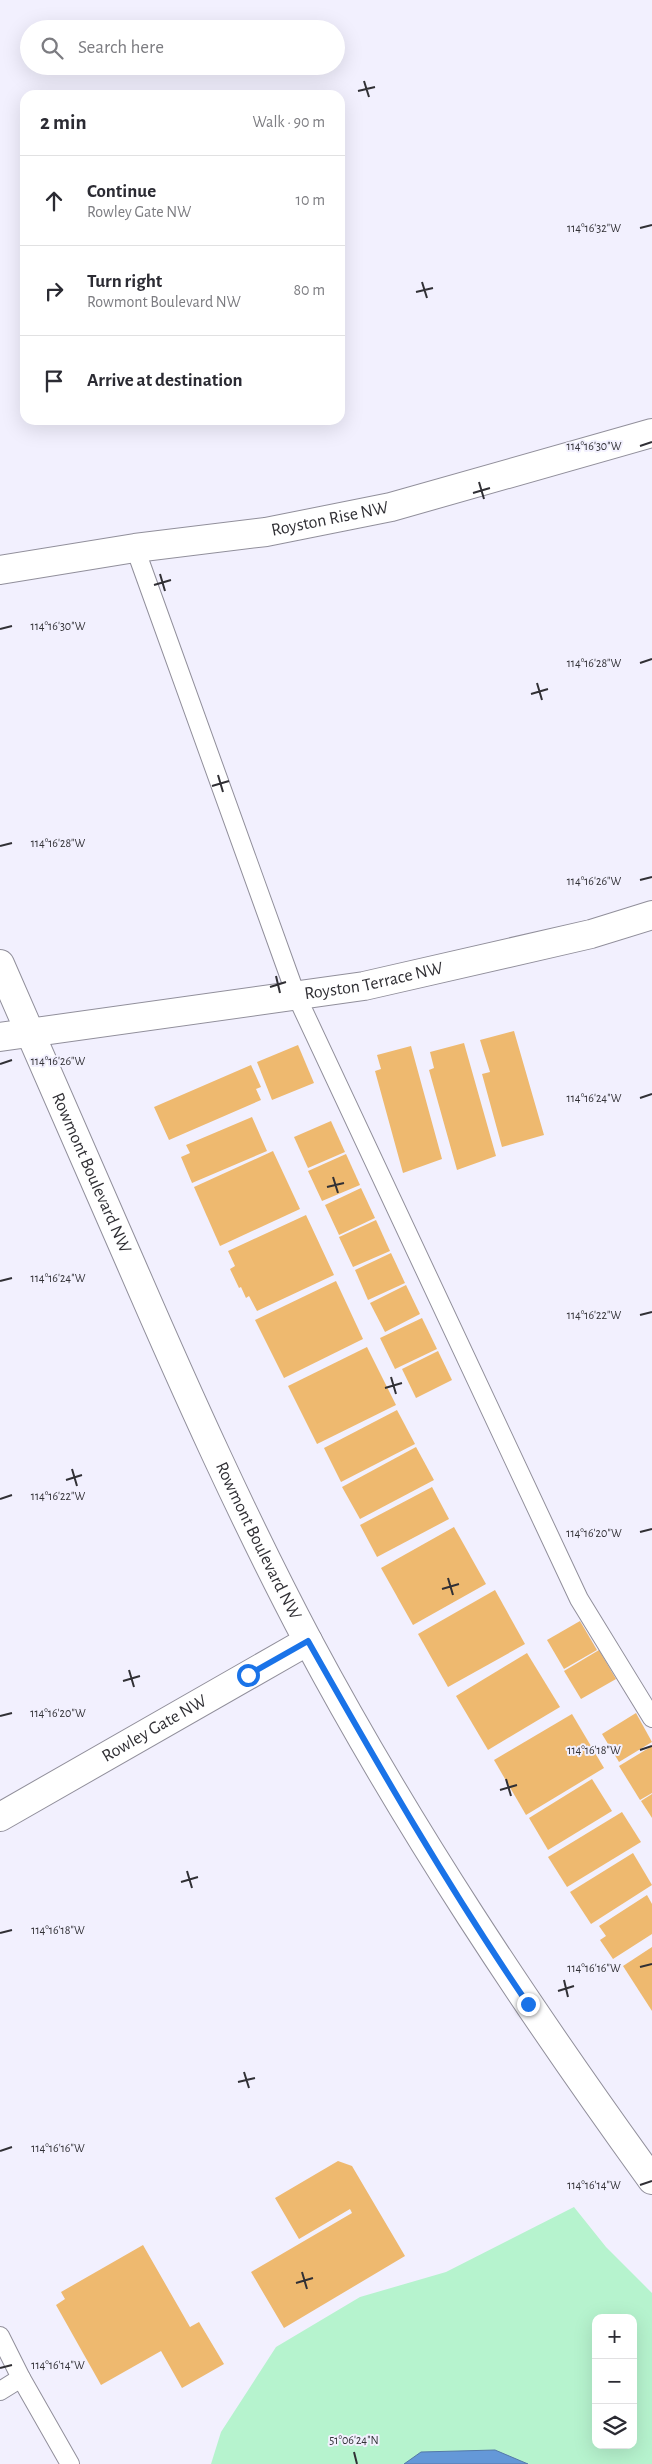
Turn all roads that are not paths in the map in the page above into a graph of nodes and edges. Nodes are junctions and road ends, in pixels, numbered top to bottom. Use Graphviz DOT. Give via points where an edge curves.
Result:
graph roads {
  1 [pos="652,433"];
  2 [pos="135,548"];
  3 [pos="0,570"];
  4 [pos="652,915"];
  5 [pos="0,964"];
  6 [pos="296,995"];
  7 [pos="30,1033"];
  8 [pos="0,1037"];
  9 [pos="308,1641"];
  10 [pos="652,1718"];
  11 [pos="0,1817"];
  12 [pos="652,2180"];
  13 [pos="0,2336"];
  14 [pos="20,2378"];
  15 [pos="0,2391"];
  16 [pos="70,2464"];
  1 -- 2 [label="street, Royston Rise NW" via="391,508 266,532"];
  2 -- 3 [label="street, Royston Rise NW"];
  2 -- 6 [label="lane"];
  4 -- 6 [label="street, Royston Terrace NW" via="591,934 441,970 364,986"];
  5 -- 7 [label="street, Rowmont Boulevard NW"];
  6 -- 7 [label="street, Royston Terrace NW"];
  6 -- 10 [label="lane" via="579,1600"];
  7 -- 8 [label="street, Royston Terrace NW"];
  7 -- 9 [label="street, Rowmont Boulevard NW" via="212,1448"];
  9 -- 11 [label="street, Rowley Gate NW"];
  9 -- 12 [label="street, Rowmont Boulevard NW" via="402,1808 490,1948"];
  13 -- 14 [label="lane"];
  14 -- 15 [label="lane"];
  14 -- 16 [label="lane"];
}
